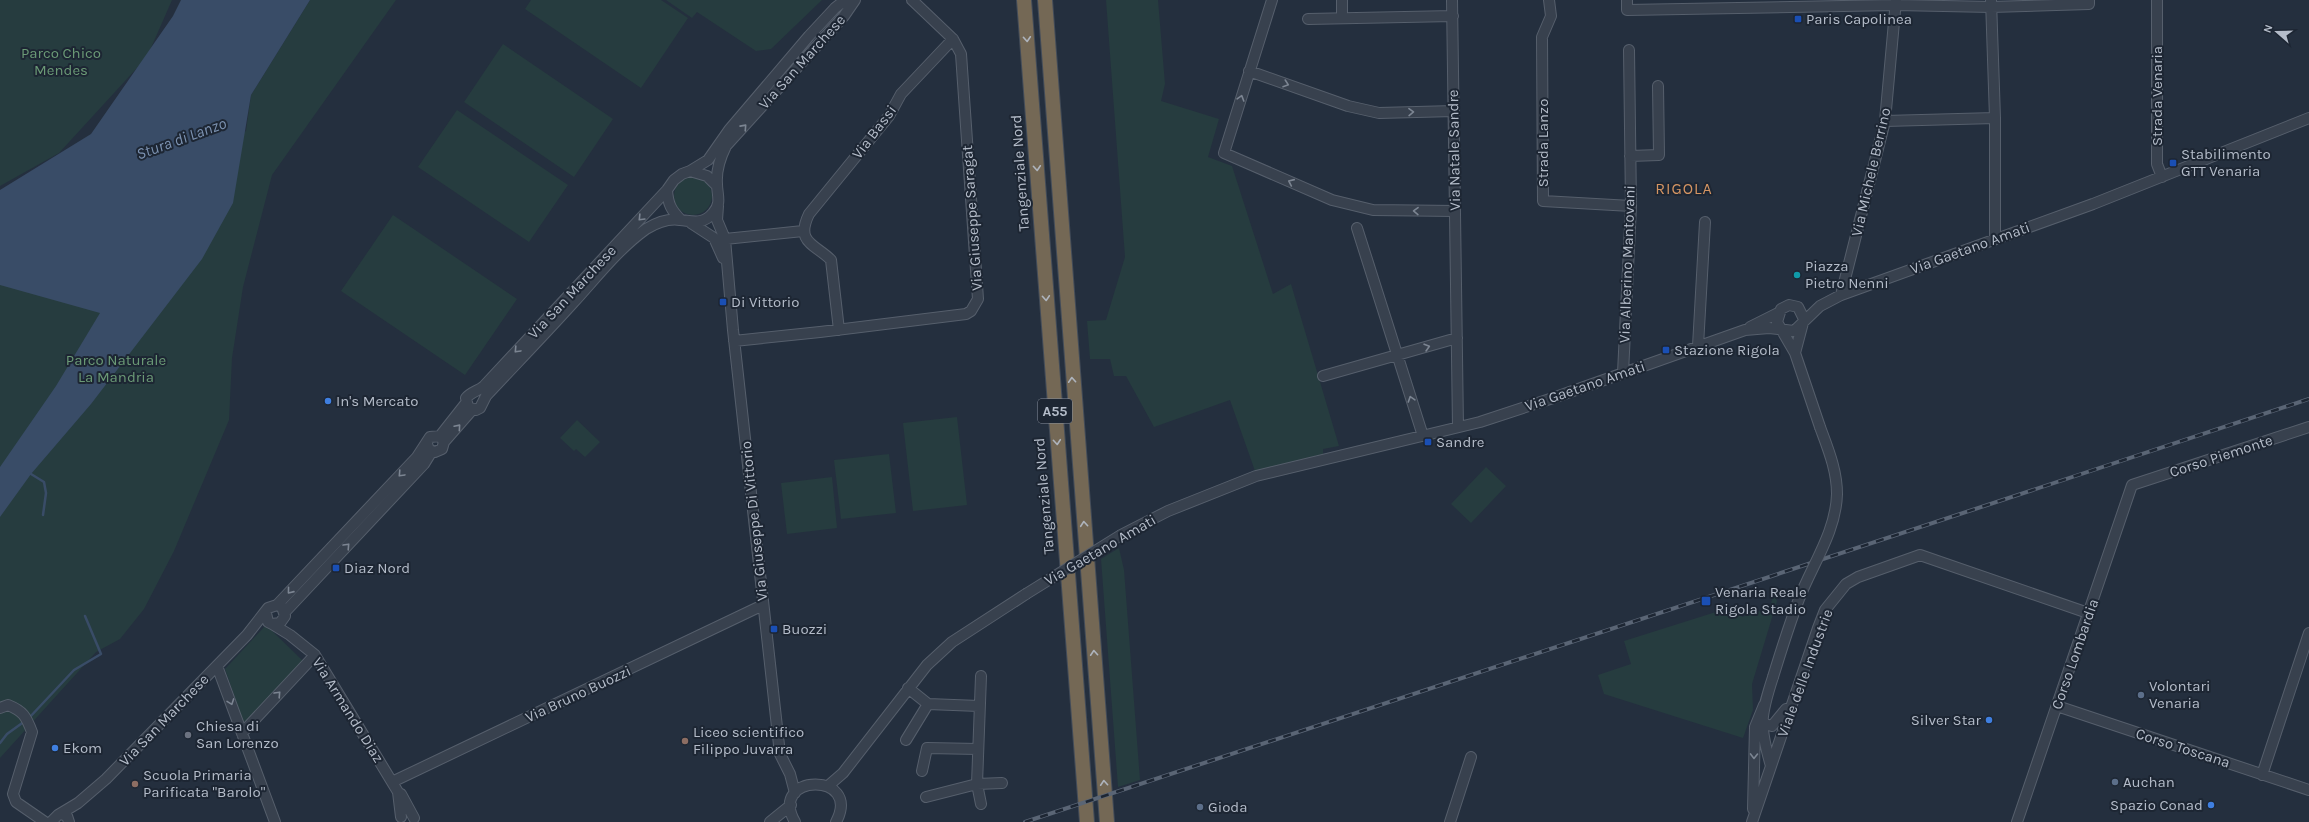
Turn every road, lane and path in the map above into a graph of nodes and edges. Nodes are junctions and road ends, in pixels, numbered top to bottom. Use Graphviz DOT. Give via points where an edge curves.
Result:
graph roads {
  1 [pos="845,0"];
  2 [pos="855,0"];
  3 [pos="912,0"];
  4 [pos="1024,0"];
  5 [pos="1045,0"];
  6 [pos="1272,0"];
  7 [pos="1342,0"];
  8 [pos="1452,0"];
  9 [pos="1549,0"];
  10 [pos="2158,0"];
  11 [pos="1896,2"];
  12 [pos="2089,2"];
  13 [pos="1815,3"];
  14 [pos="1991,4"];
  15 [pos="1627,5"];
  16 [pos="1721,5"];
  17 [pos="1453,16"];
  18 [pos="1342,18"];
  19 [pos="1308,19"];
  20 [pos="953,39"];
  21 [pos="1629,50"];
  22 [pos="1249,71"];
  23 [pos="1658,86"];
  24 [pos="1454,111"];
  25 [pos="1995,118"];
  26 [pos="2309,118"];
  27 [pos="1885,121"];
  28 [pos="1630,156"];
  29 [pos="690,171"];
  30 [pos="2162,176"];
  31 [pos="716,185"];
  32 [pos="667,190"];
  33 [pos="718,206"];
  34 [pos="1631,206"];
  35 [pos="1455,211"];
  36 [pos="681,220"];
  37 [pos="1704,222"];
  38 [pos="691,223"];
  39 [pos="1358,228"];
  40 [pos="803,231"];
  41 [pos="725,239"];
  42 [pos="1995,239"];
  43 [pos="726,266"];
  44 [pos="1841,295"];
  45 [pos="1820,306"];
  46 [pos="1799,308"];
  47 [pos="1778,312"];
  48 [pos="1802,324"];
  49 [pos="1782,329"];
  50 [pos="839,330"];
  51 [pos="1745,330"];
  52 [pos="1456,338"];
  53 [pos="734,341"];
  54 [pos="1698,346"];
  55 [pos="1795,353"];
  56 [pos="1398,355"];
  57 [pos="1623,373"];
  58 [pos="1323,376"];
  59 [pos="476,393"];
  60 [pos="483,400"];
  61 [pos="469,406"];
  62 [pos="2309,427"];
  63 [pos="1458,428"];
  64 [pos="1423,436"];
  65 [pos="442,439"];
  66 [pos="429,448"];
  67 [pos="2132,485"];
  68 [pos="763,605"];
  69 [pos="282,612"];
  70 [pos="2088,613"];
  71 [pos="269,619"];
  72 [pos="2309,633"];
  73 [pos="290,635"];
  74 [pos="315,655"];
  75 [pos="217,666"];
  76 [pos="981,676"];
  77 [pos="908,688"];
  78 [pos="1794,698"];
  79 [pos="928,704"];
  80 [pos="1764,705"];
  81 [pos="979,706"];
  82 [pos="2057,706"];
  83 [pos="0,708"];
  84 [pos="1762,718"];
  85 [pos="242,733"];
  86 [pos="906,740"];
  87 [pos="978,749"];
  88 [pos="1471,758"];
  89 [pos="1771,766"];
  90 [pos="922,771"];
  91 [pos="843,773"];
  92 [pos="790,774"];
  93 [pos="2262,775"];
  94 [pos="392,782"];
  95 [pos="1002,783"];
  96 [pos="806,784"];
  97 [pos="977,784"];
  98 [pos="828,786"];
  99 [pos="2309,790"];
  100 [pos="398,792"];
  101 [pos="795,793"];
  102 [pos="836,793"];
  103 [pos="926,797"];
  104 [pos="981,804"];
  105 [pos="791,805"];
  106 [pos="60,819"];
  107 [pos="397,819"];
  108 [pos="415,820"];
  109 [pos="1752,821"];
  110 [pos="45,822"];
  111 [pos="275,822"];
  112 [pos="770,822"];
  113 [pos="795,822"];
  114 [pos="836,822"];
  115 [pos="1087,822"];
  116 [pos="1107,822"];
  117 [pos="1450,822"];
  118 [pos="2017,822"];
  1 -- 29 [label="street, Via San Marchese" via="809,36 708,160"];
  31 -- 2 [label="street, Via San Marchese, one-way" via="721,157 726,146 844,16"];
  3 -- 20 [label="street, Via Giuseppe Saragat"];
  4 -- 115 [label="highway, Tangenziale Nord / A55, one-way"];
  116 -- 5 [label="highway, A55, one-way"];
  6 -- 22 [label="street"];
  7 -- 18 [label="street"];
  8 -- 17 [label="street"];
  9 -- 34 [label="street, Strada Lanzo" via="1551,16 1542,37 1543,201"];
  10 -- 30 [label="street, Strada Venaria" via="2157,164"];
  11 -- 13 [label="street"];
  11 -- 14 [label="street"];
  11 -- 27 [label="street, Via Michele Berrino"];
  12 -- 14 [label="street"];
  13 -- 16 [label="street"];
  14 -- 25 [label="street"];
  15 -- 16 [label="street"];
  17 -- 18 [label="street"];
  17 -- 24 [label="street, Via Natale Sandre"];
  18 -- 19 [label="street"];
  20 -- 40 [label="street, Via Bassi" via="901,94 889,116 809,214"];
  20 -- 50 [label="street, Via Giuseppe Saragat" via="961,54 977,303 966,314"];
  21 -- 28 [label="street, Via Alberino Mantovani"];
  22 -- 24 [label="street, one-way" via="1348,106 1379,113"];
  35 -- 22 [label="street, one-way" via="1373,210 1349,205 1224,153"];
  23 -- 28 [label="street" via="1659,155"];
  24 -- 35 [label="street, Via Natale Sandre"];
  25 -- 27 [label="street"];
  25 -- 42 [label="street"];
  26 -- 30 [label="street"];
  27 -- 44 [label="street, Via Michele Berrino"];
  28 -- 34 [label="street, Via Alberino Mantovani"];
  29 -- 31 [label="street" via="707,176"];
  29 -- 32 [label="street, Via San Marchese" via="674,180"];
  30 -- 42 [label="street, Via Gaetano Amati"];
  31 -- 33 [label="street, Via San Marchese" via="719,195"];
  32 -- 36 [label="street" via="672,211"];
  32 -- 59 [label="street, Via San Marchese, one-way"];
  33 -- 38 [label="street" via="708,218"];
  33 -- 41 [label="street, Via Giuseppe Di Vittorio" via="718,220"];
  34 -- 57 [label="street, Via Alberino Mantovani"];
  35 -- 52 [label="street, Via Natale Sandre"];
  36 -- 38 [label="street, Via San Marchese"];
  36 -- 60 [label="street, Via San Marchese" via="654,224 630,242"];
  37 -- 54 [label="street"];
  38 -- 43 [label="street, Via Giuseppe Di Vittorio" via="714,238"];
  39 -- 56 [label="street"];
  40 -- 41 [label="street"];
  40 -- 50 [label="street" via="812,247 831,260"];
  41 -- 43 [label="street, Via Giuseppe Di Vittorio"];
  42 -- 44 [label="street, Via Gaetano Amati"];
  43 -- 53 [label="street, Via Giuseppe Di Vittorio"];
  44 -- 45 [label="street, Via Gaetano Amati"];
  45 -- 46 [label="street, Via Gaetano Amati"];
  45 -- 48 [label="street, Via Gaetano Amati"];
  46 -- 47 [label="street" via="1789,305"];
  46 -- 48 [label="street" via="1803,314"];
  47 -- 49 [label="street" via="1777,322"];
  47 -- 51 [label="street, Via Gaetano Amati"];
  48 -- 49 [label="street" via="1794,331"];
  48 -- 55 [label="street"];
  49 -- 51 [label="street, Via Gaetano Amati"];
  49 -- 55 [label="street"];
  50 -- 53 [label="street, Via Giuseppe Saragat"];
  51 -- 54 [label="street, Via Gaetano Amati"];
  56 -- 52 [label="street, one-way"];
  52 -- 63 [label="street, Via Natale Sandre"];
  53 -- 68 [label="street, Via Giuseppe Di Vittorio"];
  54 -- 57 [label="street, Via Gaetano Amati"];
  55 -- 80 [label="street, Viale delle Industrie, bridge" via="1834,468 1836,507 1830,529 1799,600"];
  56 -- 58 [label="street"];
  64 -- 56 [label="street, one-way"];
  57 -- 63 [label="street, Via Gaetano Amati"];
  59 -- 60 [label="street"];
  59 -- 61 [label="street" via="469,395"];
  60 -- 61 [label="street" via="480,408"];
  61 -- 65 [label="street"];
  62 -- 67 [label="street, Corso Piemonte"];
  63 -- 64 [label="street, Via Gaetano Amati"];
  64 -- 77 [label="street, Via Gaetano Amati, bridge" via="1252,478 1168,511 1121,535 1026,594 940,652"];
  65 -- 66 [label="street" via="442,449"];
  65 -- 66 [label="street" via="430,437"];
  66 -- 69 [label="street"];
  67 -- 70 [label="street, Corso Lombardia"];
  68 -- 92 [label="street, Via Giuseppe Di Vittorio" via="780,754"];
  68 -- 94 [label="street, Via Bruno Buozzi"];
  69 -- 71 [label="street" via="276,624"];
  69 -- 71 [label="street" via="268,608"];
  69 -- 73 [label="street, Via Armando Diaz"];
  70 -- 78 [label="street, Viale delle Industrie" via="1920,555 1858,577 1846,584 1826,610"];
  70 -- 82 [label="street, Corso Lombardia"];
  71 -- 73 [label="street, Via Armando Diaz"];
  71 -- 75 [label="street, Via San Marchese" via="247,635"];
  72 -- 93 [label="street"];
  73 -- 74 [label="street, Via Armando Diaz"];
  85 -- 74 [label="street, one-way"];
  74 -- 94 [label="street, Via Armando Diaz"];
  75 -- 85 [label="street, one-way"];
  75 -- 106 [label="street, Via San Marchese" via="106,779"];
  76 -- 81 [label="street"];
  77 -- 79 [label="street"];
  77 -- 91 [label="street, Via Gaetano Amati"];
  78 -- 84 [label="street" via="1775,724 1769,726"];
  78 -- 89 [label="street, Viale delle Industrie"];
  79 -- 81 [label="street"];
  79 -- 86 [label="street"];
  80 -- 84 [label="street, Viale delle Industrie"];
  80 -- 109 [label="street, Viale delle Industrie, one-way" via="1755,727"];
  81 -- 87 [label="street"];
  82 -- 93 [label="street, Corso Toscana"];
  82 -- 118 [label="street, Corso Lombardia"];
  83 -- 110 [label="street" via="8,705 22,712 29,724 32,732 13,794 16,802"];
  84 -- 89 [label="street, Viale delle Industrie" via="1762,731"];
  85 -- 111 [label="street"];
  87 -- 90 [label="street" via="927,748"];
  87 -- 97 [label="street"];
  88 -- 117 [label="street"];
  89 -- 109 [label="street, Viale delle Industrie"];
  91 -- 98 [label="street, Via Gaetano Amati"];
  91 -- 102 [label="street, Via Gaetano Amati"];
  92 -- 96 [label="street"];
  92 -- 101 [label="street, Via Giuseppe Di Vittorio"];
  93 -- 99 [label="street, Corso Toscana"];
  94 -- 100 [label="street, Via Armando Diaz"];
  95 -- 97 [label="street"];
  96 -- 98 [label="street"];
  96 -- 101 [label="street"];
  97 -- 103 [label="street"];
  97 -- 104 [label="street"];
  98 -- 102 [label="street"];
  100 -- 107 [label="street, Via Armando Diaz"];
  100 -- 108 [label="street, Via Armando Diaz" via="403,796"];
  101 -- 105 [label="street"];
  102 -- 114 [label="street" via="841,808"];
  105 -- 112 [label="street"];
  105 -- 113 [label="street"];
  107 -- 108 [label="street"];
}
